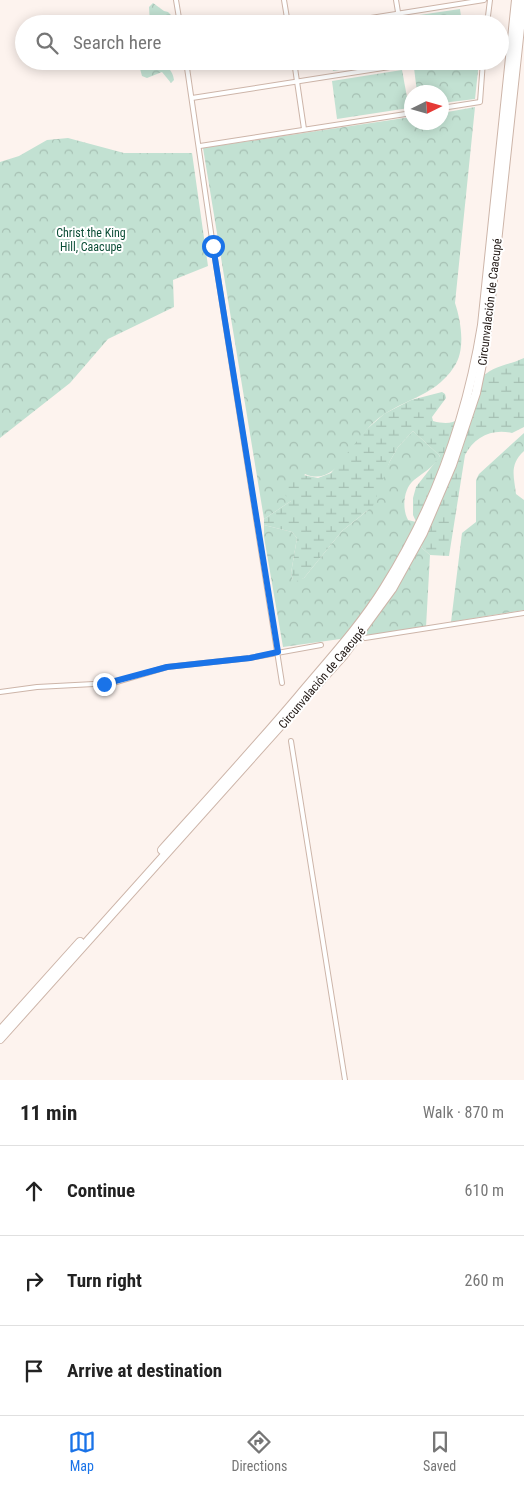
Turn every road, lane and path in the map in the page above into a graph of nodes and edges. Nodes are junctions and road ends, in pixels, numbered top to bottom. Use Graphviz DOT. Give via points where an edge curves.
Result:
graph roads {
  1 [pos="176,0"];
  2 [pos="284,0"];
  3 [pos="396,0"];
  4 [pos="484,0"];
  5 [pos="490,0"];
  6 [pos="516,0"];
  7 [pos="523,0"];
  8 [pos="398,12"];
  9 [pos="178,15"];
  10 [pos="286,15"];
  11 [pos="382,15"];
  12 [pos="488,15"];
  13 [pos="509,67"];
  14 [pos="187,70"];
  15 [pos="295,70"];
  16 [pos="369,70"];
  17 [pos="482,70"];
  18 [pos="509,70"];
  19 [pos="296,81"];
  20 [pos="192,98"];
  21 [pos="449,107"];
  22 [pos="404,114"];
  23 [pos="304,129"];
  24 [pos="200,146"];
  25 [pos="524,613"];
  26 [pos="365,638"];
  27 [pos="321,645"];
  28 [pos="278,652"];
  29 [pos="282,683"];
  30 [pos="0,692"];
  31 [pos="291,741"];
  32 [pos="0,1031"];
  33 [pos="0,1039"];
  34 [pos="345,1080"];
  1 -- 9 [label="street"];
  2 -- 10 [label="street"];
  3 -- 8 [label="street"];
  4 -- 8 [label="street"];
  5 -- 12 [label="street"];
  6 -- 13 [label="highway, Circunvalación de Caacupé"];
  7 -- 33 [label="highway, Circunvalación de Caacupé" via="482,364 452,465 423,533 392,589 343,656"];
  8 -- 11 [label="street"];
  14 -- 20 [label="street"];
  15 -- 19 [label="street"];
  16 -- 19 [label="street"];
  17 -- 21 [label="street" via="480,102"];
  18 -- 32 [label="highway, Circunvalación de Caacupé" via="474,373 454,443 420,524 383,589 323,669"];
  19 -- 20 [label="street"];
  19 -- 23 [label="street"];
  20 -- 24 [label="street"];
  22 -- 23 [label="street"];
  23 -- 24 [label="street"];
  24 -- 28 [label="street"];
  25 -- 26 [label="street"];
  27 -- 28 [label="street"];
  28 -- 29 [label="street"];
  28 -- 30 [label="street" via="167,667 114,683"];
  31 -- 34 [label="street"];
}
